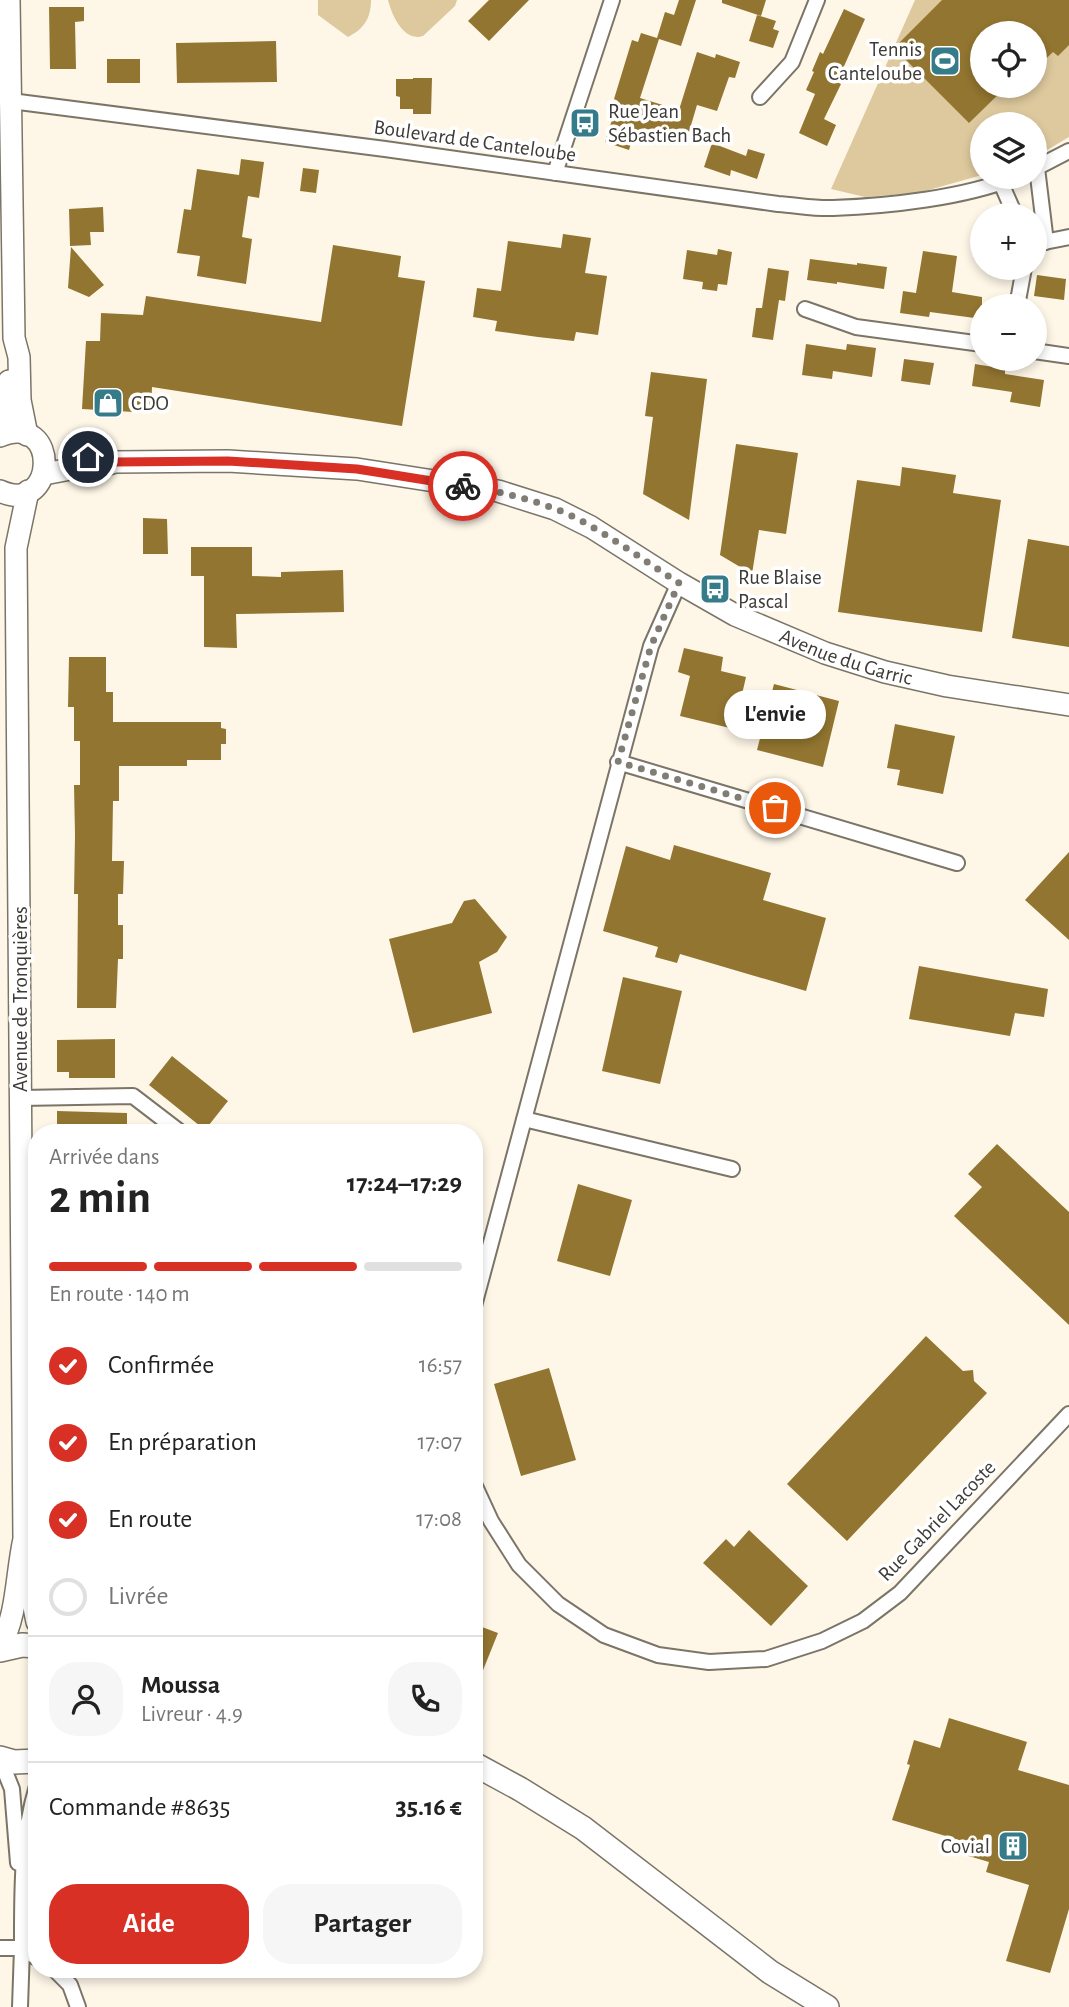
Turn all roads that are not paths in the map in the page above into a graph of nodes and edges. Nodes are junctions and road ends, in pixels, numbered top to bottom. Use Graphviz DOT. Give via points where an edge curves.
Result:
graph roads {
  1 [pos="9,0"];
  2 [pos="612,0"];
  3 [pos="817,0"];
  4 [pos="760,97"];
  5 [pos="11,101"];
  6 [pos="1069,152"];
  7 [pos="1047,163"];
  8 [pos="555,173"];
  9 [pos="975,189"];
  10 [pos="1069,237"];
  11 [pos="1047,242"];
  12 [pos="804,309"];
  13 [pos="14,338"];
  14 [pos="970,342"];
  15 [pos="1047,353"];
  16 [pos="1069,356"];
  17 [pos="1,435"];
  18 [pos="34,440"];
  19 [pos="115,462"];
  20 [pos="44,474"];
  21 [pos="28,491"];
  22 [pos="0,492"];
  23 [pos="16,548"];
  24 [pos="679,583"];
  25 [pos="1069,705"];
  26 [pos="618,762"];
  27 [pos="957,863"];
  28 [pos="21,1098"];
  29 [pos="524,1119"];
  30 [pos="170,1124"];
  31 [pos="732,1169"];
  32 [pos="483,1272"];
  33 [pos="28,1366"];
  34 [pos="1069,1413"];
  35 [pos="28,1475"];
  36 [pos="483,1504"];
  37 [pos="24,1539"];
  38 [pos="28,1549"];
  39 [pos="28,1645"];
  40 [pos="0,1648"];
  41 [pos="0,1758"];
  42 [pos="28,1761"];
  43 [pos="483,1769"];
  44 [pos="28,1827"];
  45 [pos="22,1885"];
  46 [pos="0,1948"];
  47 [pos="22,1948"];
  48 [pos="28,1952"];
  49 [pos="63,1978"];
  50 [pos="20,2007"];
  51 [pos="78,2007"];
  52 [pos="827,2007"];
  1 -- 5 [label="street"];
  2 -- 8 [label="street"];
  3 -- 4 [label="street" via="792,62"];
  5 -- 8 [label="street, Boulevard de Canteloube"];
  5 -- 13 [label="street"];
  6 -- 7 [label="street"];
  8 -- 9 [label="street, Boulevard de Canteloube" via="831,208 922,201"];
  10 -- 11 [label="street"];
  12 -- 14 [label="street" via="856,327"];
  13 -- 17 [label="street"];
  13 -- 18 [label="street" via="20,400"];
  15 -- 16 [label="street"];
  17 -- 18 [label="street, Avenue du Garric" via="18,432"];
  18 -- 19 [label="street, Avenue du Garric" via="63,454"];
  18 -- 20 [label="street" via="45,454"];
  19 -- 20 [label="street, Avenue du Garric"];
  19 -- 24 [label="street, Avenue du Garric" via="228,461 357,469 498,491 555,509 591,527"];
  20 -- 21 [label="street"];
  21 -- 22 [label="street"];
  21 -- 23 [label="street, Avenue de Tronquières"];
  22 -- 23 [label="street, Avenue de Tronquières"];
  23 -- 28 [label="street, Avenue de Tronquières"];
  24 -- 25 [label="street, Avenue du Garric" via="735,615 825,653 885,672"];
  24 -- 26 [label="street" via="651,646"];
  26 -- 27 [label="street"];
  26 -- 29 [label="street"];
  28 -- 30 [label="street" via="133,1096"];
  28 -- 33 [label="street, Avenue de Tronquières"];
  29 -- 31 [label="street"];
  29 -- 32 [label="street"];
  34 -- 36 [label="street, Rue Gabriel Lacoste" via="900,1593 863,1621 822,1641 766,1659 709,1662 658,1655 604,1635 558,1604 519,1564"];
  35 -- 37 [label="street, Avenue de Tronquières"];
  37 -- 38 [label="street"];
  37 -- 40 [label="street, Avenue de Tronquières" via="12,1618"];
  39 -- 40 [label="main road"];
  41 -- 42 [label="main road"];
  41 -- 45 [label="street" via="12,1789"];
  43 -- 52 [label="main road" via="583,1828 770,1972"];
  44 -- 45 [label="street"];
  45 -- 47 [label="street"];
  46 -- 47 [label="street"];
  47 -- 48 [label="street"];
  47 -- 50 [label="street"];
  49 -- 51 [label="street"];
}
